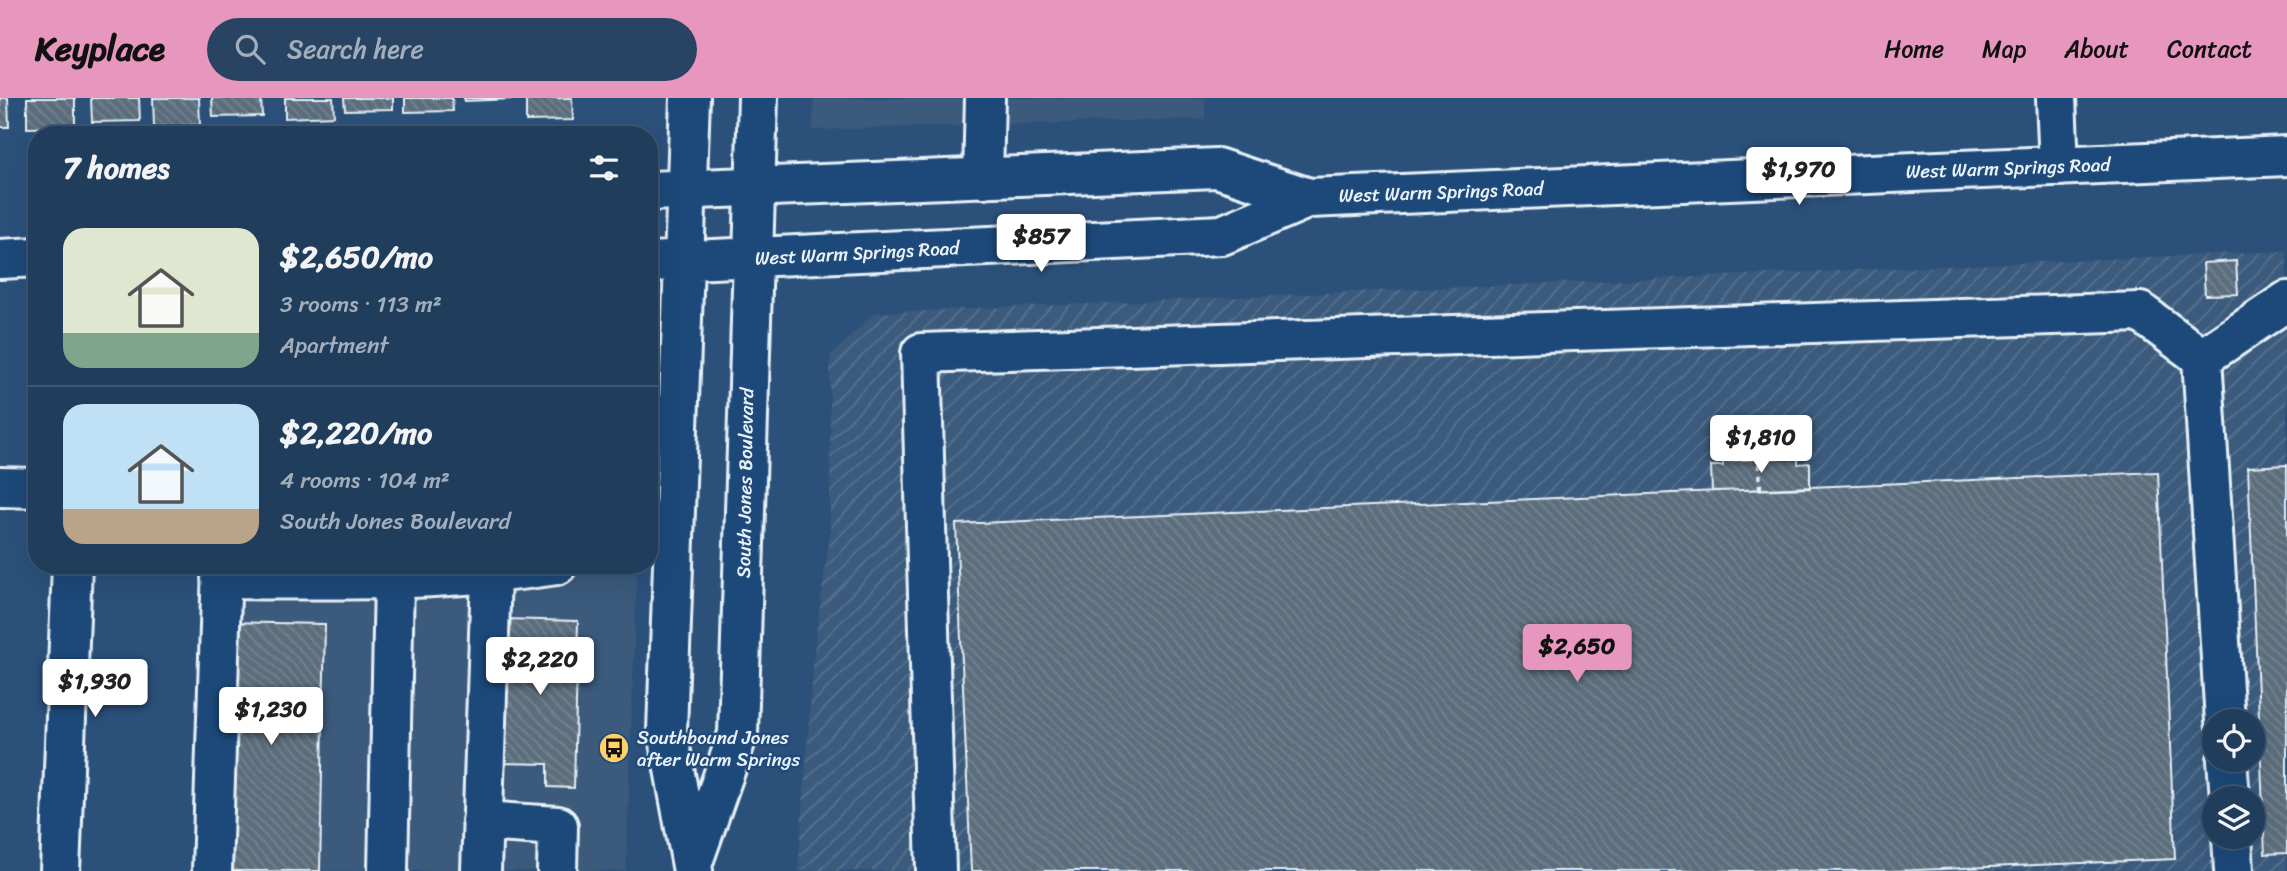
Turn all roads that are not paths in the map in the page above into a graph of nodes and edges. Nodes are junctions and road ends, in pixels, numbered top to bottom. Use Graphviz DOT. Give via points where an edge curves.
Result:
graph roads {
  1 [pos="690,98"];
  2 [pos="758,98"];
  3 [pos="985,98"];
  4 [pos="2056,98"];
  5 [pos="2287,156"];
  6 [pos="2059,166"];
  7 [pos="983,178"];
  8 [pos="754,188"];
  9 [pos="687,190"];
  10 [pos="658,191"];
  11 [pos="1309,198"];
  12 [pos="28,257"];
  13 [pos="751,258"];
  14 [pos="0,259"];
  15 [pos="667,262"];
  16 [pos="2287,301"];
  17 [pos="2202,358"];
  18 [pos="0,488"];
  19 [pos="28,488"];
  20 [pos="661,562"];
  21 [pos="72,574"];
  22 [pos="221,574"];
  23 [pos="259,574"];
  24 [pos="436,574"];
  25 [pos="477,574"];
  26 [pos="498,574"];
  27 [pos="491,575"];
  28 [pos="394,581"];
  29 [pos="2224,709"];
  30 [pos="482,821"];
  31 [pos="2233,849"];
  32 [pos="693,866"];
  33 [pos="60,871"];
  34 [pos="212,871"];
  35 [pos="388,871"];
  36 [pos="481,871"];
  37 [pos="557,871"];
  38 [pos="936,871"];
  39 [pos="2234,871"];
  1 -- 9 [label="main road, South Jones Boulevard"];
  2 -- 8 [label="main road, South Jones Boulevard"];
  3 -- 7 [label="main road"];
  4 -- 6 [label="main road"];
  5 -- 6 [label="main road, West Warm Springs Road"];
  6 -- 11 [label="main road, West Warm Springs Road"];
  7 -- 8 [label="main road, West Warm Springs Road"];
  7 -- 11 [label="main road, West Warm Springs Road" via="1217,168"];
  8 -- 9 [label="main road, West Warm Springs Road"];
  8 -- 13 [label="main road, South Jones Boulevard"];
  9 -- 10 [label="main road, West Warm Springs Road"];
  9 -- 15 [label="main road, South Jones Boulevard"];
  11 -- 13 [label="main road, West Warm Springs Road" via="1222,235"];
  12 -- 14 [label="main road"];
  13 -- 15 [label="main road, West Warm Springs Road"];
  13 -- 32 [label="main road, South Jones Boulevard" via="738,734"];
  15 -- 20 [label="main road, South Jones Boulevard"];
  16 -- 17 [label="main road"];
  17 -- 29 [label="main road"];
  17 -- 38 [label="main road" via="2140,312 921,353"];
  18 -- 19 [label="main road"];
  20 -- 32 [label="main road, South Jones Boulevard" via="667,731"];
  21 -- 33 [label="main road"];
  22 -- 34 [label="main road"];
  23 -- 28 [label="main road"];
  24 -- 28 [label="main road"];
  25 -- 27 [label="main road"];
  26 -- 27 [label="main road"];
  27 -- 30 [label="main road"];
  28 -- 35 [label="main road"];
  30 -- 36 [label="main road"];
  30 -- 37 [label="main road" via="558,825"];
  31 -- 39 [label="main road"];
}
